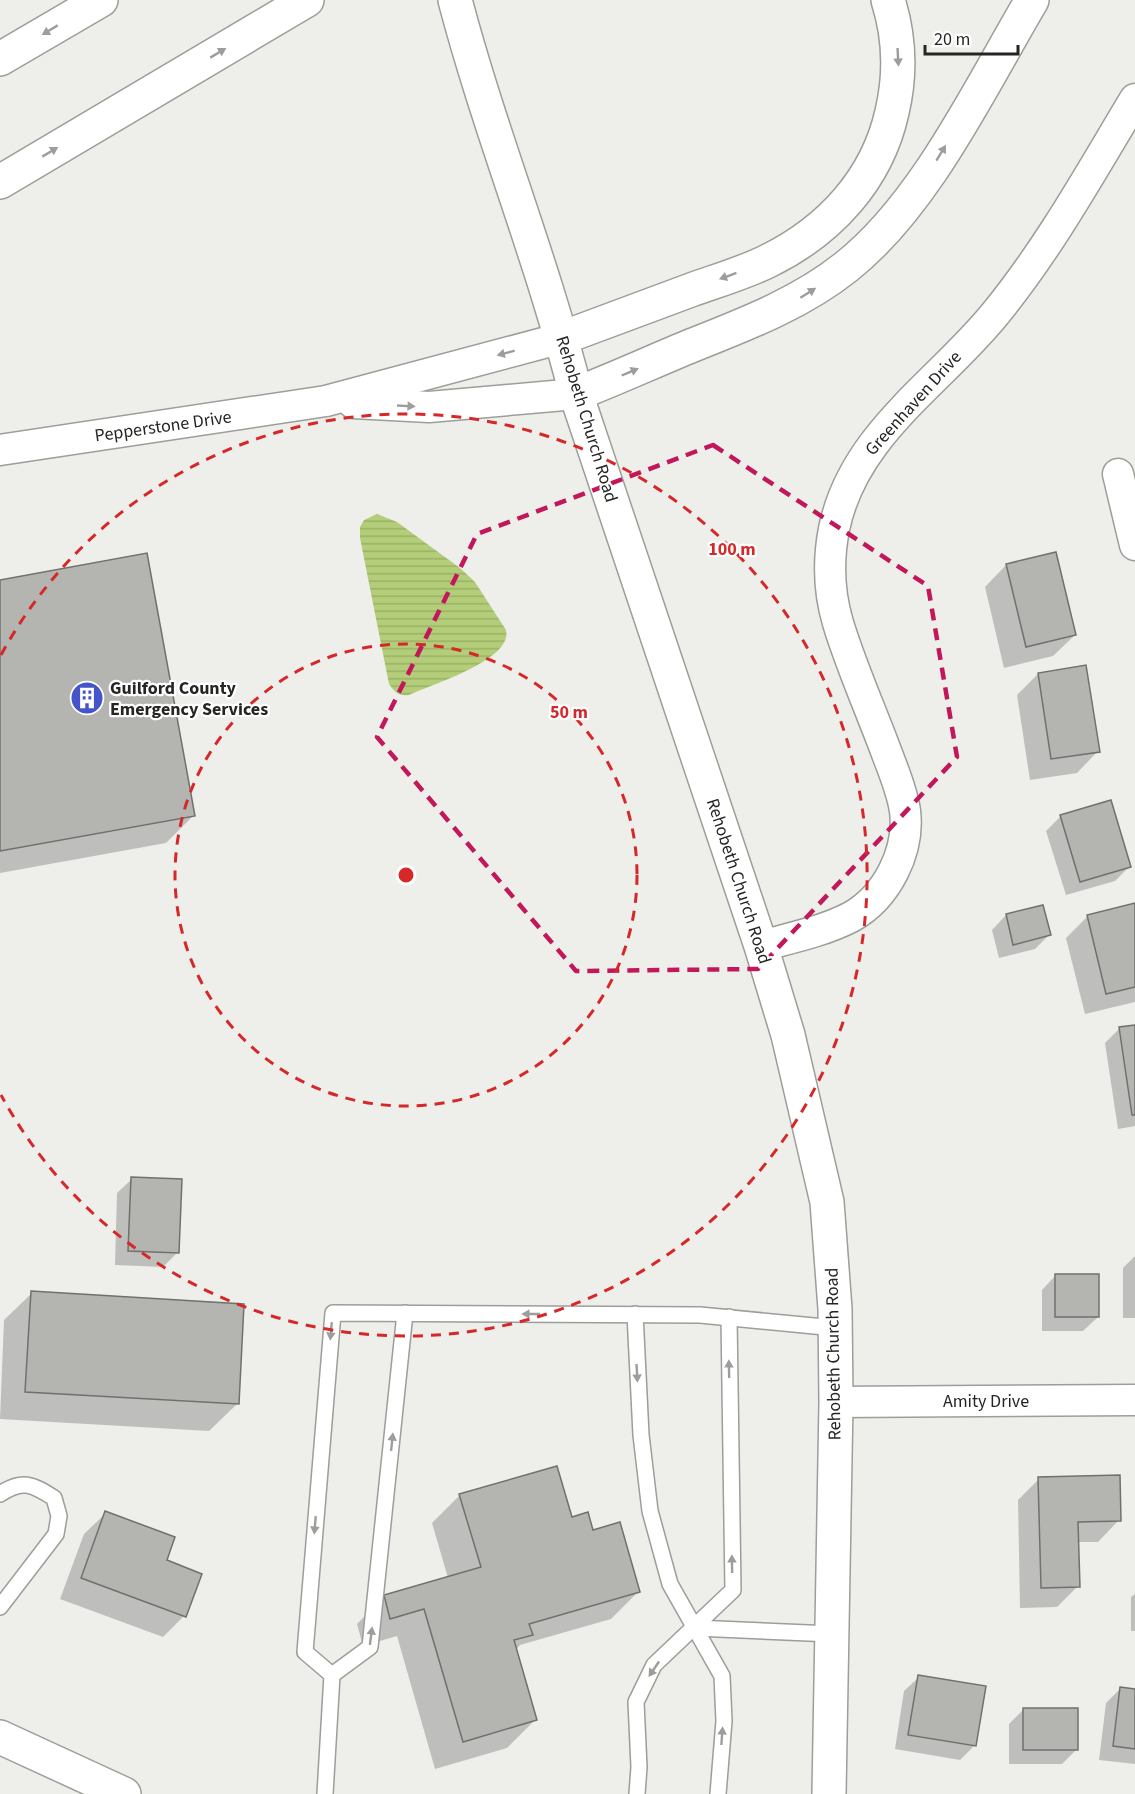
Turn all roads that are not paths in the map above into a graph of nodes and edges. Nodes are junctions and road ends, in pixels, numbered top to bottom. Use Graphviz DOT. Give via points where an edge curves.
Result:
graph roads {
  1 [pos="101,0"];
  2 [pos="307,0"];
  3 [pos="888,0"];
  4 [pos="1032,0"];
  5 [pos="456,4"];
  6 [pos="0,59"];
  7 [pos="1135,99"];
  8 [pos="0,182"];
  9 [pos="562,338"];
  10 [pos="576,394"];
  11 [pos="326,401"];
  12 [pos="0,450"];
  13 [pos="1118,474"];
  14 [pos="1135,545"];
  15 [pos="761,946"];
  16 [pos="405,1313"];
  17 [pos="635,1314"];
  18 [pos="729,1317"];
  19 [pos="835,1328"];
  20 [pos="1135,1400"];
  21 [pos="836,1402"];
  22 [pos="0,1494"];
  23 [pos="0,1607"];
  24 [pos="695,1628"];
  25 [pos="832,1634"];
  26 [pos="332,1675"];
  27 [pos="0,1737"];
  28 [pos="124,1794"];
  29 [pos="325,1794"];
  30 [pos="637,1794"];
  31 [pos="718,1794"];
  32 [pos="828,1794"];
  1 -- 6 [label="main road, one-way"];
  8 -- 2 [label="main road, one-way"];
  3 -- 9 [label="main road, one-way" via="897,26 899,82 888,132 868,173 841,210 806,239 766,262"];
  10 -- 4 [label="main road, one-way" via="754,320 804,296 847,267 888,228 927,177"];
  5 -- 9 [label="main road, Rehobeth Church Road" via="496,140"];
  7 -- 15 [label="street, Greenhaven Drive" via="1030,270 993,317 874,442 853,474 842,500 830,558 831,590 838,623 898,783 905,811 901,854 881,892 851,917"];
  9 -- 10 [label="main road, Rehobeth Church Road"];
  9 -- 11 [label="street, Pepperstone Drive, one-way"];
  11 -- 10 [label="street, Pepperstone Drive, one-way" via="429,407"];
  10 -- 15 [label="main road, Rehobeth Church Road"];
  11 -- 12 [label="street, Pepperstone Drive"];
  13 -- 14 [label="street"];
  15 -- 19 [label="main road, Rehobeth Church Road" via="788,1035 827,1202"];
  17 -- 16 [label="lane, one-way"];
  26 -- 16 [label="lane, one-way" via="370,1647"];
  16 -- 26 [label="lane, one-way" via="333,1313 305,1652"];
  17 -- 18 [label="lane"];
  17 -- 24 [label="lane, one-way" via="641,1435 650,1511 670,1584"];
  18 -- 19 [label="lane"];
  24 -- 18 [label="lane, one-way" via="733,1590"];
  19 -- 21 [label="main road, Rehobeth Church Road"];
  20 -- 21 [label="street, Amity Drive"];
  21 -- 25 [label="main road, Rehobeth Church Road"];
  22 -- 23 [label="lane" via="15,1484 36,1486 54,1497 59,1516 56,1534"];
  24 -- 25 [label="lane"];
  24 -- 30 [label="lane, one-way" via="654,1665 636,1702"];
  31 -- 24 [label="lane, one-way" via="722,1676"];
  25 -- 32 [label="main road, Rehobeth Church Road"];
  26 -- 29 [label="lane"];
  27 -- 28 [label="main road"];
}
